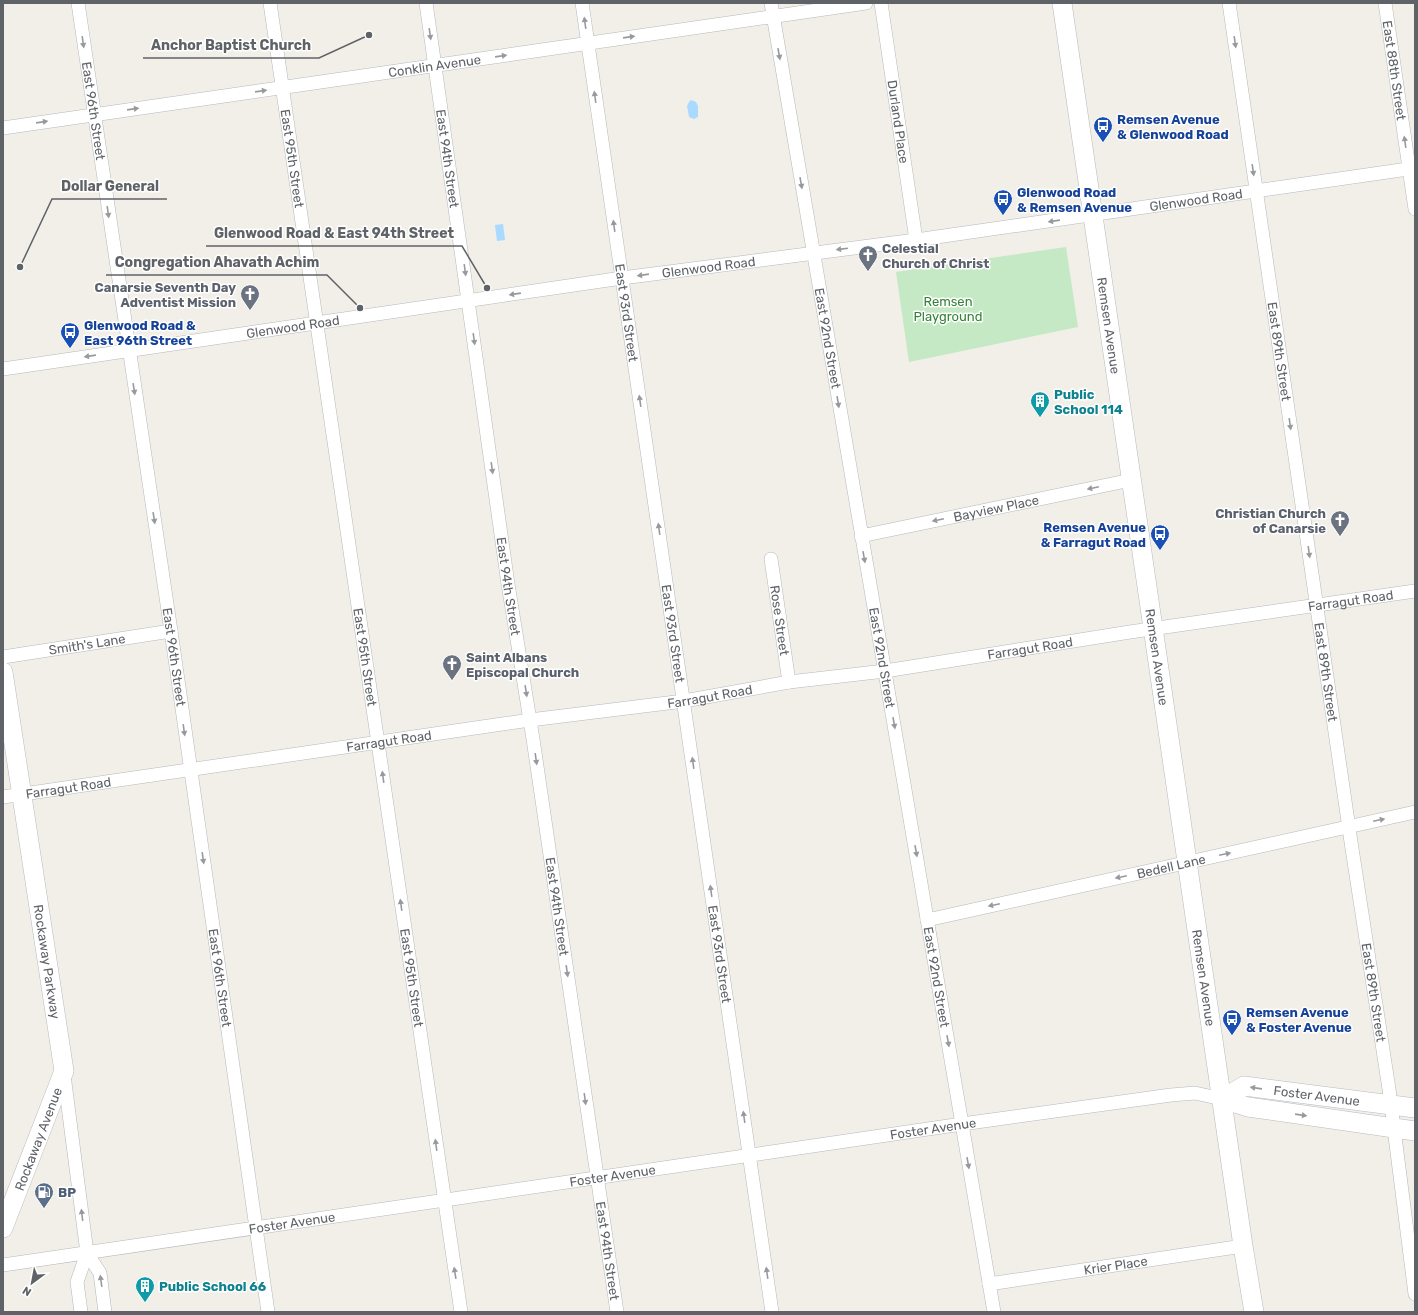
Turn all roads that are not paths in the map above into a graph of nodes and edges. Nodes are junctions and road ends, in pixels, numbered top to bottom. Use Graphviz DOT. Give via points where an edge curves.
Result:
graph roads {
  1 [pos="78,3"];
  2 [pos="270,3"];
  3 [pos="426,3"];
  4 [pos="582,3"];
  5 [pos="866,3"];
  6 [pos="881,3"];
  7 [pos="1062,3"];
  8 [pos="1229,3"];
  9 [pos="1385,3"];
  10 [pos="772,9"];
  11 [pos="588,43"];
  12 [pos="435,65"];
  13 [pos="282,88"];
  14 [pos="94,115"];
  15 [pos="3,128"];
  16 [pos="1412,168"];
  17 [pos="1256,191"];
  18 [pos="1415,209"];
  19 [pos="1092,215"];
  20 [pos="916,240"];
  21 [pos="813,253"];
  22 [pos="622,278"];
  23 [pos="469,300"];
  24 [pos="316,322"];
  25 [pos="128,351"];
  26 [pos="3,368"];
  27 [pos="1131,480"];
  28 [pos="861,536"];
  29 [pos="771,559"];
  30 [pos="1415,591"];
  31 [pos="1317,606"];
  32 [pos="1153,629"];
  33 [pos="171,631"];
  34 [pos="3,657"];
  35 [pos="885,671"];
  36 [pos="3,672"];
  37 [pos="789,682"];
  38 [pos="684,701"];
  39 [pos="530,720"];
  40 [pos="378,743"];
  41 [pos="190,770"];
  42 [pos="22,794"];
  43 [pos="3,797"];
  44 [pos="1415,812"];
  45 [pos="1349,827"];
  46 [pos="1187,863"];
  47 [pos="927,920"];
  48 [pos="64,1071"];
  49 [pos="1222,1099"];
  50 [pos="1392,1106"];
  51 [pos="1415,1108"];
  52 [pos="962,1124"];
  53 [pos="1393,1128"];
  54 [pos="1415,1131"];
  55 [pos="750,1156"];
  56 [pos="597,1178"];
  57 [pos="444,1200"];
  58 [pos="3,1228"];
  59 [pos="257,1228"];
  60 [pos="1243,1246"];
  61 [pos="87,1253"];
  62 [pos="3,1265"];
  63 [pos="989,1284"];
  64 [pos="1415,1294"];
  65 [pos="81,1312"];
  66 [pos="105,1312"];
  67 [pos="268,1312"];
  68 [pos="461,1312"];
  69 [pos="617,1312"];
  70 [pos="772,1312"];
  71 [pos="994,1312"];
  72 [pos="1254,1312"];
  1 -- 14 [label="street, East 96th Street, one-way"];
  2 -- 13 [label="street, East 95th Street"];
  3 -- 12 [label="street, East 94th Street, one-way"];
  11 -- 4 [label="street, East 93rd Street, one-way"];
  5 -- 10 [label="street, Conklin Avenue"];
  6 -- 20 [label="street, Durland Place"];
  7 -- 19 [label="main road, Remsen Avenue"];
  8 -- 17 [label="street, East 89th Street, one-way"];
  16 -- 9 [label="street, East 88th Street, one-way"];
  11 -- 10 [label="street, Conklin Avenue, one-way"];
  10 -- 21 [label="street, East 92nd Street, one-way"];
  12 -- 11 [label="street, Conklin Avenue, one-way"];
  22 -- 11 [label="street, East 93rd Street, one-way"];
  12 -- 13 [label="street, Conklin Avenue"];
  12 -- 23 [label="street, East 94th Street, one-way"];
  14 -- 13 [label="street, Conklin Avenue, one-way"];
  13 -- 24 [label="street, East 95th Street"];
  15 -- 14 [label="street, Conklin Avenue, one-way"];
  14 -- 25 [label="street, East 96th Street, one-way"];
  16 -- 17 [label="street, Glenwood Road"];
  16 -- 18 [label="street, East 88th Street"];
  17 -- 19 [label="street, Glenwood Road"];
  17 -- 31 [label="street, East 89th Street, one-way"];
  19 -- 20 [label="street, Glenwood Road, one-way"];
  19 -- 27 [label="main road, Remsen Avenue"];
  20 -- 21 [label="street, Glenwood Road, one-way"];
  21 -- 22 [label="street, Glenwood Road, one-way"];
  21 -- 28 [label="street, East 92nd Street, one-way"];
  22 -- 23 [label="street, Glenwood Road, one-way"];
  38 -- 22 [label="street, East 93rd Street, one-way"];
  23 -- 24 [label="street, Glenwood Road"];
  23 -- 39 [label="street, East 94th Street, one-way" via="508,584"];
  24 -- 25 [label="street, Glenwood Road"];
  24 -- 40 [label="street, East 95th Street"];
  25 -- 26 [label="street, Glenwood Road, one-way"];
  25 -- 33 [label="street, East 96th Street, one-way"];
  27 -- 28 [label="street, Bayview Place, one-way"];
  27 -- 32 [label="main road, Remsen Avenue"];
  28 -- 35 [label="street, East 92nd Street, one-way"];
  29 -- 37 [label="street, Rose Street"];
  30 -- 31 [label="street, Farragut Road"];
  31 -- 32 [label="street, Farragut Road"];
  31 -- 45 [label="street, East 89th Street"];
  32 -- 35 [label="street, Farragut Road"];
  32 -- 46 [label="main road, Remsen Avenue"];
  33 -- 34 [label="street, Smith's Lane"];
  33 -- 41 [label="street, East 96th Street, one-way"];
  35 -- 37 [label="street, Farragut Road"];
  35 -- 47 [label="street, East 92nd Street, one-way"];
  36 -- 42 [label="main road, Rockaway Parkway"];
  37 -- 38 [label="street, Farragut Road"];
  38 -- 39 [label="street, Farragut Road"];
  55 -- 38 [label="street, East 93rd Street, one-way"];
  39 -- 40 [label="street, Farragut Road"];
  39 -- 56 [label="street, East 94th Street, one-way"];
  40 -- 41 [label="street, Farragut Road"];
  57 -- 40 [label="street, East 95th Street, one-way"];
  41 -- 42 [label="street, Farragut Road"];
  41 -- 59 [label="street, East 96th Street, one-way"];
  42 -- 43 [label="street, Farragut Road"];
  42 -- 48 [label="main road, Rockaway Parkway"];
  45 -- 44 [label="street, Bedell Lane, one-way"];
  46 -- 45 [label="street, Bedell Lane, one-way"];
  45 -- 50 [label="street, East 89th Street"];
  46 -- 47 [label="street, Bedell Lane, one-way"];
  46 -- 49 [label="main road, Remsen Avenue"];
  47 -- 52 [label="street, East 92nd Street, one-way"];
  48 -- 58 [label="main road, Rockaway Avenue"];
  61 -- 48 [label="street, Rockaway Parkway, one-way"];
  50 -- 49 [label="main road, Foster Avenue, one-way" via="1244,1086"];
  49 -- 52 [label="street, Foster Avenue" via="1195,1093"];
  49 -- 53 [label="main road, Foster Avenue, one-way" via="1248,1107"];
  49 -- 60 [label="main road, Remsen Avenue"];
  50 -- 51 [label="main road, Foster Avenue"];
  50 -- 53 [label="street, East 89th Street"];
  52 -- 55 [label="street, Foster Avenue"];
  52 -- 63 [label="street, East 92nd Street, one-way"];
  53 -- 54 [label="main road, Foster Avenue"];
  53 -- 64 [label="street, East 89th Street"];
  55 -- 56 [label="street, Foster Avenue"];
  70 -- 55 [label="street, East 93rd Street, one-way"];
  56 -- 57 [label="street, Foster Avenue"];
  56 -- 69 [label="street, East 94th Street"];
  57 -- 59 [label="street, Foster Avenue"];
  68 -- 57 [label="street, East 95th Street, one-way"];
  59 -- 61 [label="street, Foster Avenue"];
  59 -- 67 [label="street, East 96th Street"];
  60 -- 63 [label="street, Krier Place"];
  60 -- 72 [label="main road, Remsen Avenue"];
  61 -- 62 [label="street, Foster Avenue"];
  61 -- 65 [label="street, Rockaway Parkway" via="77,1282"];
  66 -- 61 [label="street, Rockaway Parkway, one-way" via="100,1274"];
  63 -- 71 [label="street, East 92nd Street"];
}
